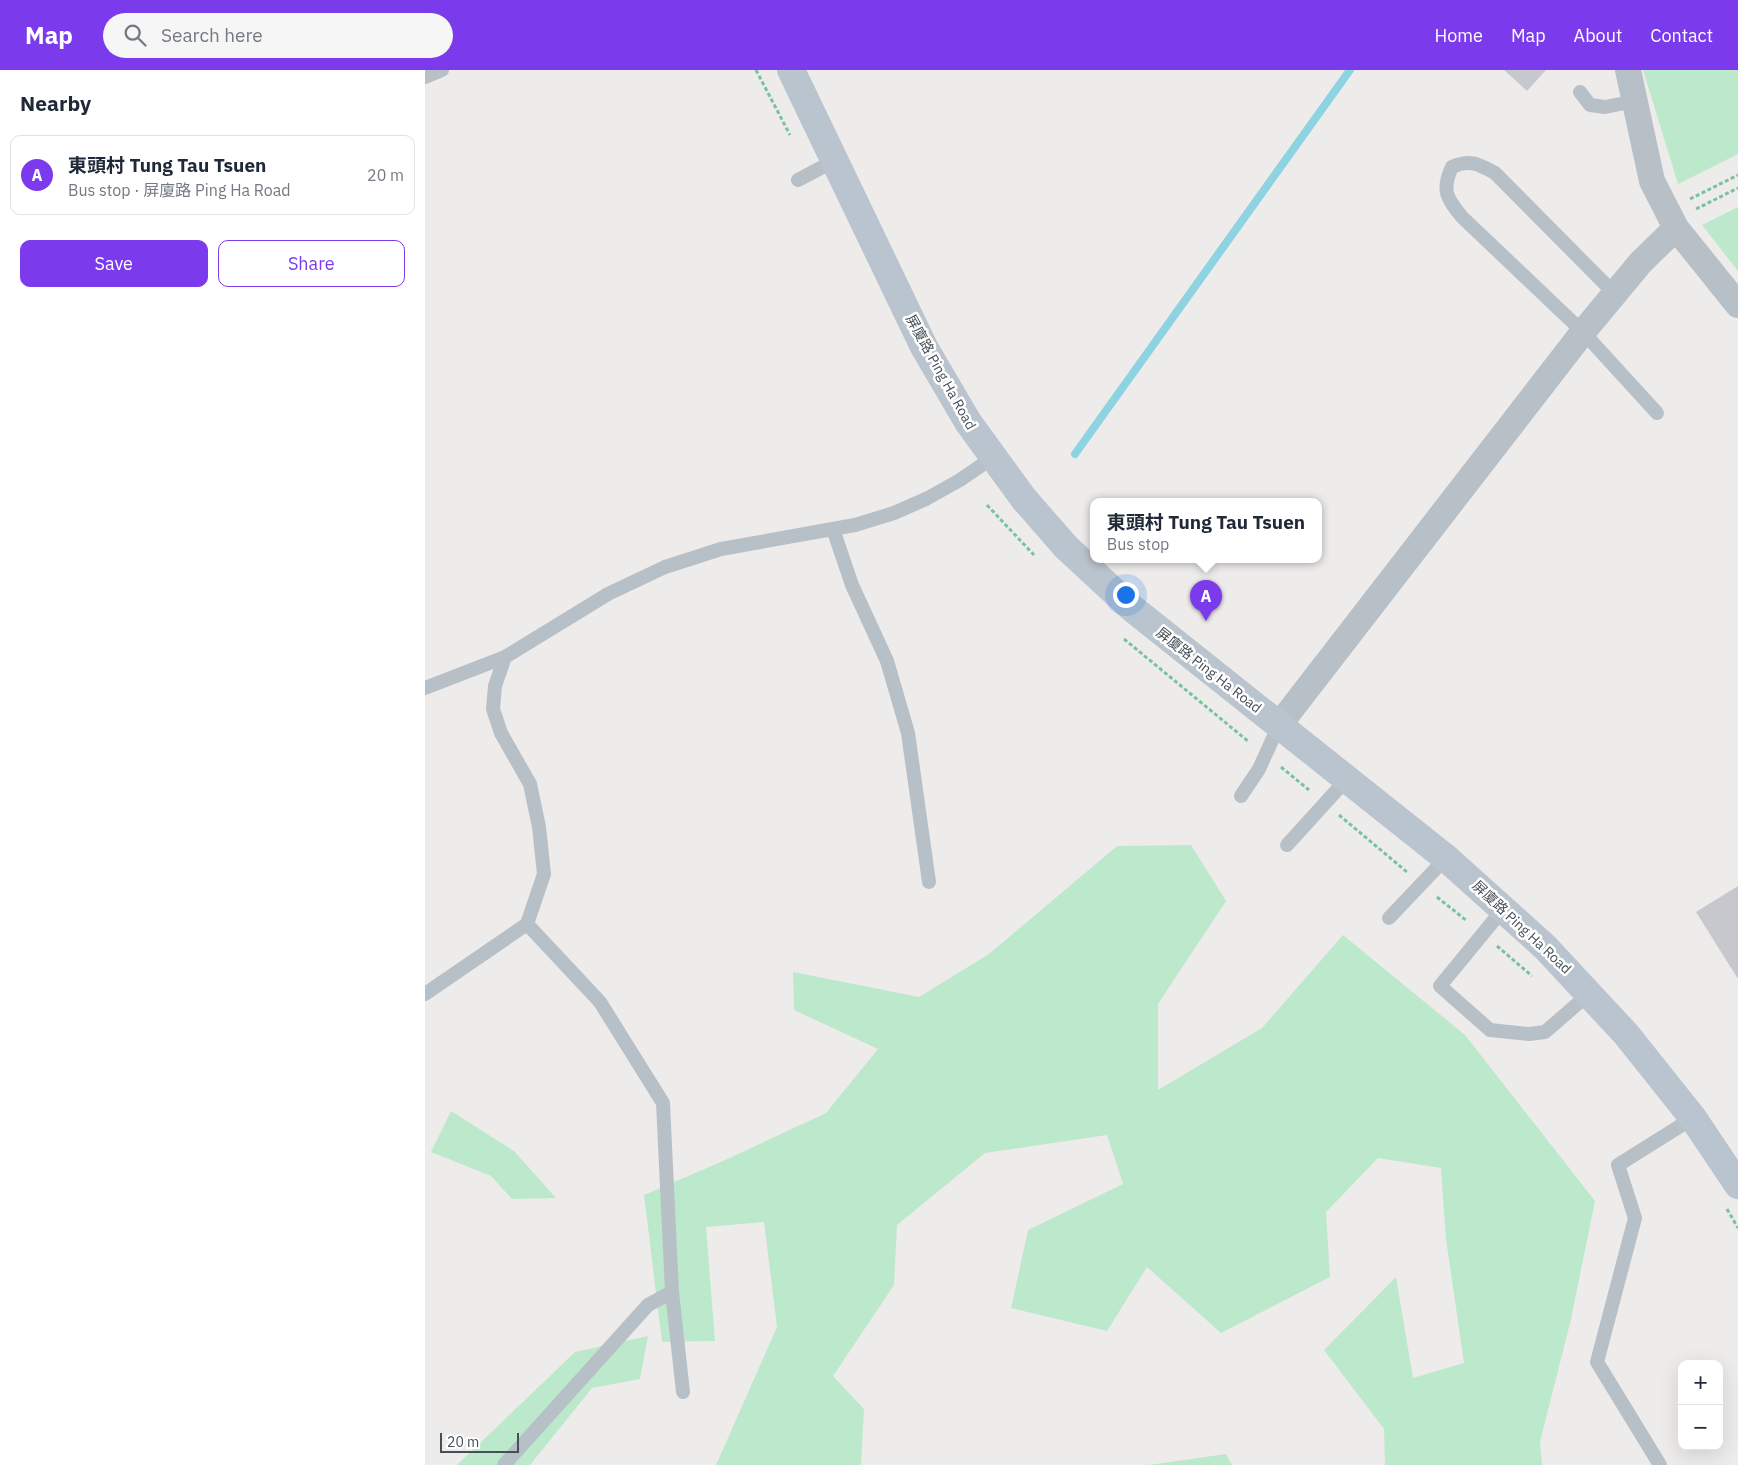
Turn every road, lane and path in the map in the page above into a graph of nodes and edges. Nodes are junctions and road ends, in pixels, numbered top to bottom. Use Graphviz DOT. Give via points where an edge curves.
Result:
graph roads {
  1 [pos="442,70"];
  2 [pos="756,70"];
  3 [pos="791,70"];
  4 [pos="1628,70"];
  5 [pos="425,77"];
  6 [pos="1580,92"];
  7 [pos="1635,102"];
  8 [pos="794,143"];
  9 [pos="835,161"];
  10 [pos="1738,175"];
  11 [pos="798,180"];
  12 [pos="1738,188"];
  13 [pos="1671,220"];
  14 [pos="1614,293"];
  15 [pos="1738,305"];
  16 [pos="1583,332"];
  17 [pos="1657,413"];
  18 [pos="992,458"];
  19 [pos="987,505"];
  20 [pos="833,529"];
  21 [pos="1041,561"];
  22 [pos="1117,633"];
  23 [pos="505,657"];
  24 [pos="425,688"];
  25 [pos="1279,725"];
  26 [pos="1266,755"];
  27 [pos="1347,779"];
  28 [pos="1241,796"];
  29 [pos="1325,803"];
  30 [pos="1287,845"];
  31 [pos="1446,858"];
  32 [pos="929,882"];
  33 [pos="1422,884"];
  34 [pos="1504,908"];
  35 [pos="1389,918"];
  36 [pos="527,924"];
  37 [pos="1482,934"];
  38 [pos="1535,978"];
  39 [pos="1590,993"];
  40 [pos="425,994"];
  41 [pos="1693,1118"];
  42 [pos="1731,1194"];
  43 [pos="1738,1228"];
  44 [pos="671,1292"];
  45 [pos="683,1392"];
  46 [pos="503,1465"];
  47 [pos="1660,1465"];
  1 -- 5 [label="lane"];
  2 -- 8 [label="path"];
  3 -- 9 [label="street, 屏廈路 Ping Ha Road"];
  4 -- 7 [label="street"];
  6 -- 7 [label="lane" via="1590,105 1605,107"];
  7 -- 13 [label="street" via="1652,181"];
  9 -- 11 [label="lane"];
  9 -- 18 [label="street, 屏廈路 Ping Ha Road" via="924,347"];
  10 -- 13 [label="path"];
  12 -- 13 [label="path"];
  13 -- 14 [label="street"];
  13 -- 15 [label="street"];
  14 -- 16 [label="street"];
  14 -- 16 [label="lane" via="1495,173 1474,161 1452,167 1446,180 1448,200 1457,212"];
  16 -- 17 [label="lane"];
  16 -- 25 [label="street"];
  18 -- 20 [label="lane" via="926,499 894,513"];
  18 -- 25 [label="street, 屏廈路 Ping Ha Road" via="1024,499 1097,577"];
  19 -- 21 [label="path"];
  20 -- 23 [label="lane" via="721,549 665,567 607,594"];
  20 -- 32 [label="lane" via="852,586 887,661 908,733"];
  22 -- 26 [label="path"];
  23 -- 24 [label="lane"];
  23 -- 36 [label="lane" via="495,686 493,709 501,733 530,784 544,874"];
  25 -- 26 [label="lane"];
  25 -- 27 [label="street, 屏廈路 Ping Ha Road"];
  26 -- 28 [label="lane"];
  26 -- 29 [label="path"];
  27 -- 29 [label="lane"];
  27 -- 31 [label="street, 屏廈路 Ping Ha Road"];
  29 -- 30 [label="lane"];
  29 -- 33 [label="path"];
  31 -- 33 [label="lane"];
  31 -- 34 [label="street, 屏廈路 Ping Ha Road"];
  33 -- 35 [label="lane"];
  33 -- 37 [label="path"];
  34 -- 37 [label="lane"];
  34 -- 39 [label="street, 屏廈路 Ping Ha Road"];
  36 -- 40 [label="lane"];
  36 -- 44 [label="lane" via="600,1002 663,1103"];
  37 -- 38 [label="path"];
  37 -- 39 [label="lane" via="1440,986 1490,1030 1529,1034 1545,1032"];
  39 -- 41 [label="street, 屏廈路 Ping Ha Road"];
  41 -- 42 [label="street, 屏廈路 Ping Ha Road"];
  41 -- 47 [label="lane" via="1618,1165 1635,1218 1597,1362"];
  42 -- 43 [label="path"];
  44 -- 45 [label="lane"];
  44 -- 46 [label="lane" via="648,1305"];
}
